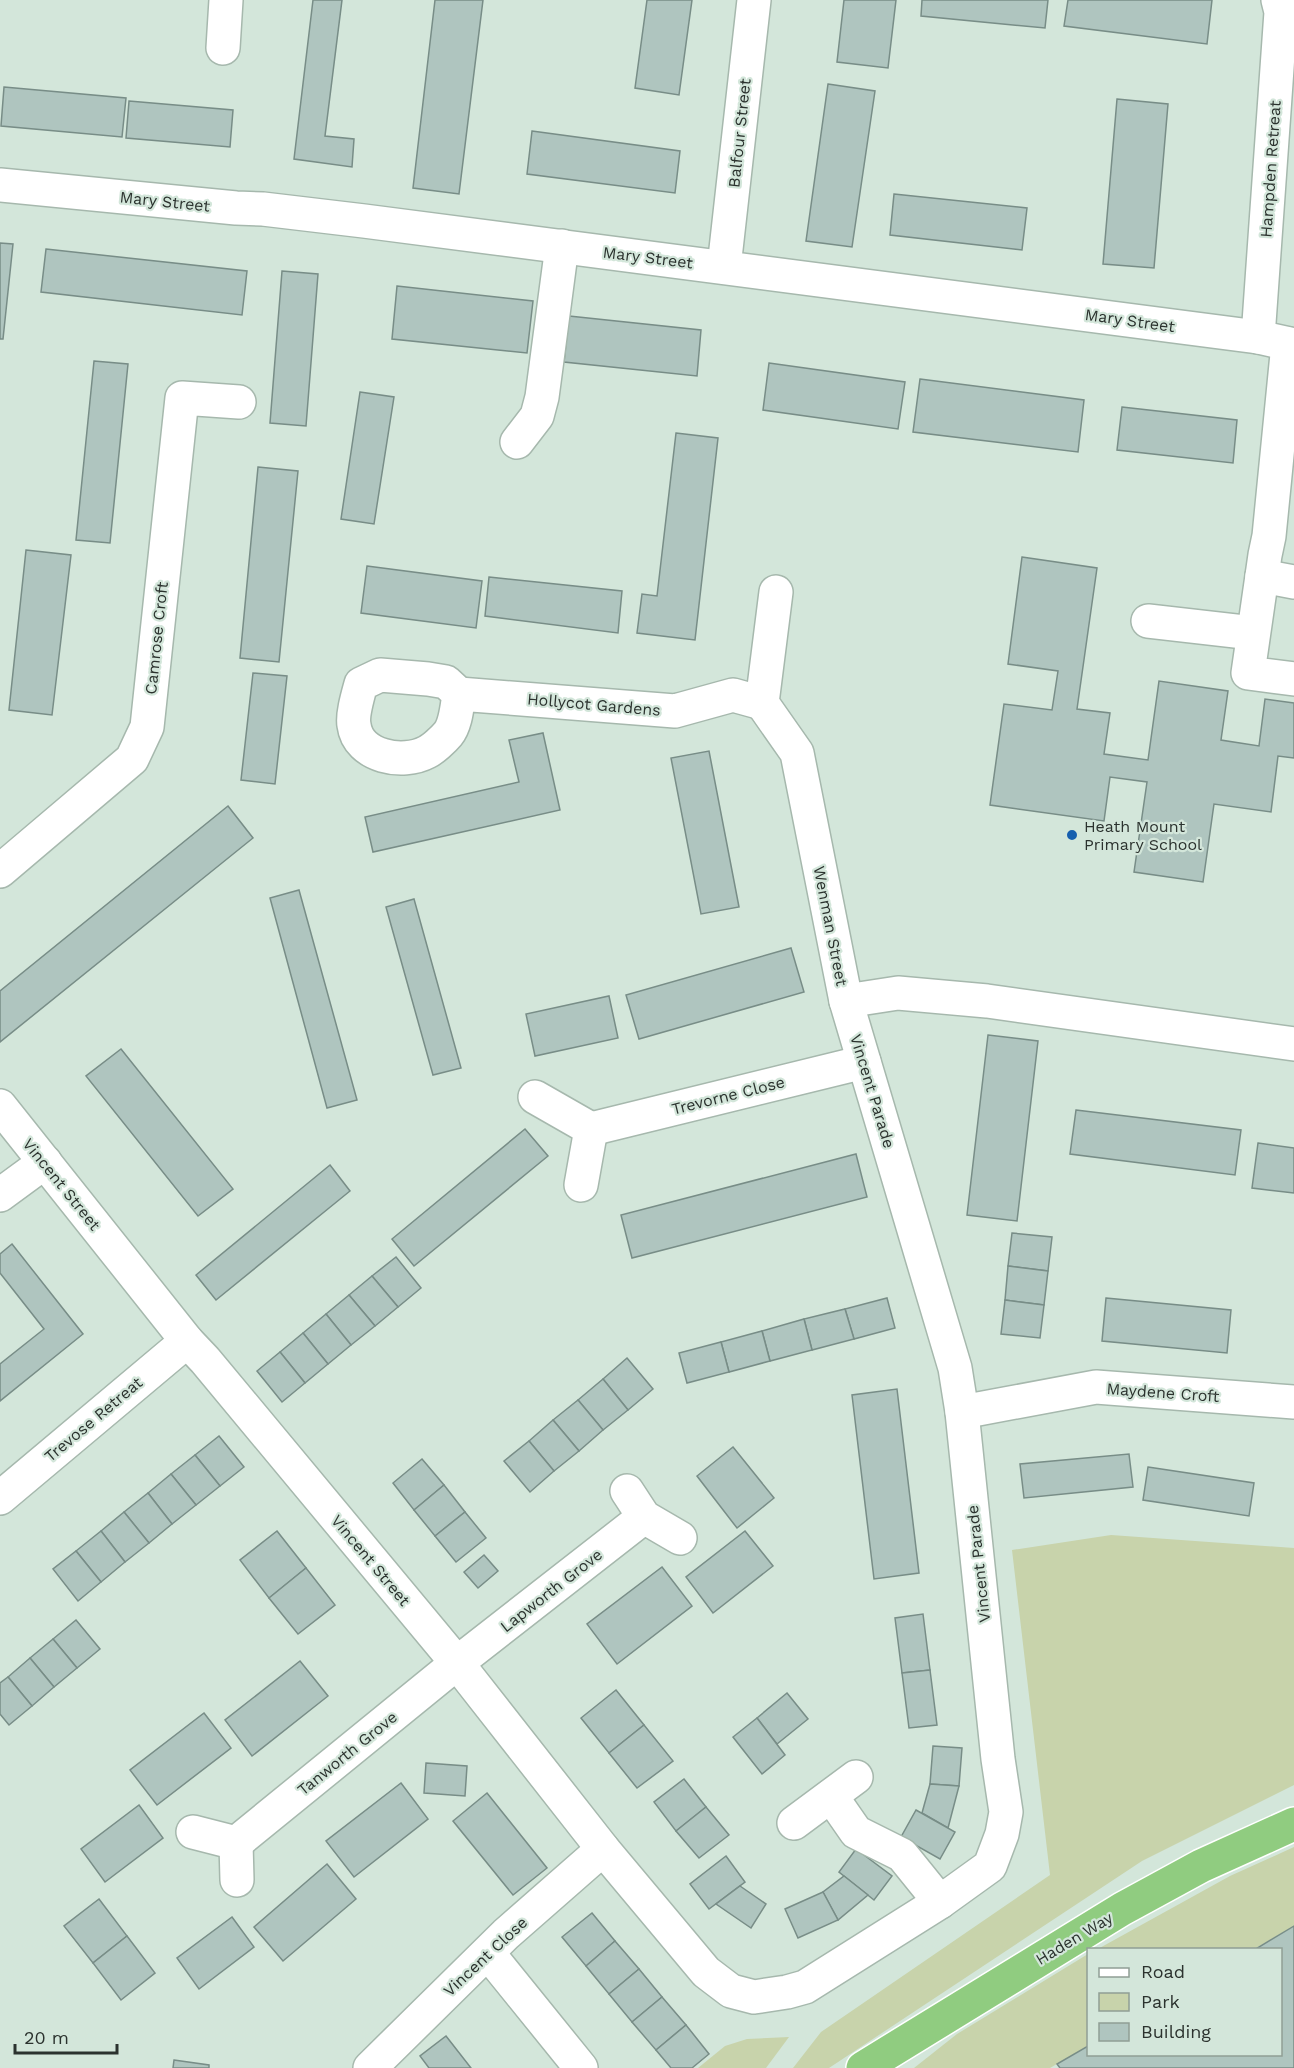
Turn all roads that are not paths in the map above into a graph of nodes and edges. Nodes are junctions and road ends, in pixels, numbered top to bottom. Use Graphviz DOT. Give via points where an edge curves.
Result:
graph roads {
  1 [pos="226,0"];
  2 [pos="754,0"];
  3 [pos="1278,0"];
  4 [pos="223,48"];
  5 [pos="0,185"];
  6 [pos="562,246"];
  7 [pos="724,267"];
  8 [pos="1280,342"];
  9 [pos="239,402"];
  10 [pos="517,442"];
  11 [pos="1262,576"];
  12 [pos="1294,582"];
  13 [pos="776,592"];
  14 [pos="1148,621"];
  15 [pos="1254,633"];
  16 [pos="1294,679"];
  17 [pos="459,694"];
  18 [pos="762,703"];
  19 [pos="0,871"];
  20 [pos="846,1001"];
  21 [pos="1294,1044"];
  22 [pos="864,1062"];
  23 [pos="535,1097"];
  24 [pos="0,1106"];
  25 [pos="591,1129"];
  26 [pos="45,1162"];
  27 [pos="581,1185"];
  28 [pos="0,1195"];
  29 [pos="187,1341"];
  30 [pos="1294,1402"];
  31 [pos="962,1412"];
  32 [pos="0,1498"];
  33 [pos="680,1538"];
  34 [pos="457,1663"];
  35 [pos="794,1823"];
  36 [pos="1294,1824"];
  37 [pos="193,1832"];
  38 [pos="236,1843"];
  39 [pos="603,1849"];
  40 [pos="237,1881"];
  41 [pos="940,1902"];
  42 [pos="488,1953"];
  43 [pos="754,1997"];
  44 [pos="370,2068"];
  45 [pos="581,2068"];
  46 [pos="863,2068"];
  1 -- 4 [label="street"];
  2 -- 7 [label="street, Balfour Street"];
  3 -- 8 [label="street, Hampden Retreat"];
  5 -- 6 [label="street, Mary Street" via="263,209"];
  6 -- 7 [label="street, Mary Street"];
  6 -- 10 [label="street" via="542,397 537,416"];
  7 -- 8 [label="street, Mary Street"];
  8 -- 11 [label="street, Hampden Retreat" via="1269,536"];
  9 -- 19 [label="street, Camrose Croft" via="182,398 147,727 132,759"];
  11 -- 12 [label="street"];
  11 -- 15 [label="street, Hampden Retreat"];
  13 -- 18 [label="street"];
  14 -- 15 [label="street"];
  15 -- 16 [label="street, Hampden Retreat" via="1248,673"];
  17 -- 18 [label="street, Hollycot Gardens" via="675,711 733,695"];
  18 -- 20 [label="street, Wenman Street" via="797,753"];
  20 -- 21 [label="street, Wenman Street" via="898,993 987,1001"];
  20 -- 22 [label="street, Vincent Parade"];
  22 -- 25 [label="street, Trevorne Close"];
  22 -- 31 [label="street, Vincent Parade" via="955,1368"];
  23 -- 25 [label="street"];
  24 -- 26 [label="street, Vincent Street"];
  25 -- 27 [label="street"];
  26 -- 28 [label="street"];
  26 -- 29 [label="street, Vincent Street"];
  29 -- 32 [label="street, Trevose Retreat"];
  29 -- 34 [label="street, Vincent Street"];
  30 -- 31 [label="street, Maydene Croft" via="1096,1386"];
  31 -- 41 [label="street, Vincent Parade" via="1006,1812 990,1866"];
  33 -- 34 [label="street, Lapworth Grove" via="635,1504"];
  34 -- 38 [label="street, Tanworth Grove"];
  34 -- 39 [label="street, Vincent Street"];
  35 -- 41 [label="street" via="844,1787 856,1832 902,1855"];
  36 -- 46 [label="highway, Haden Way" via="1201,1866 1122,1909"];
  37 -- 38 [label="street"];
  38 -- 40 [label="street"];
  39 -- 42 [label="street, Vincent Close"];
  39 -- 43 [label="street, Vincent Street" via="706,1972 731,1991"];
  41 -- 43 [label="street, Vincent Parade" via="805,1987"];
  42 -- 44 [label="street, Vincent Close"];
  42 -- 45 [label="street"];
}
